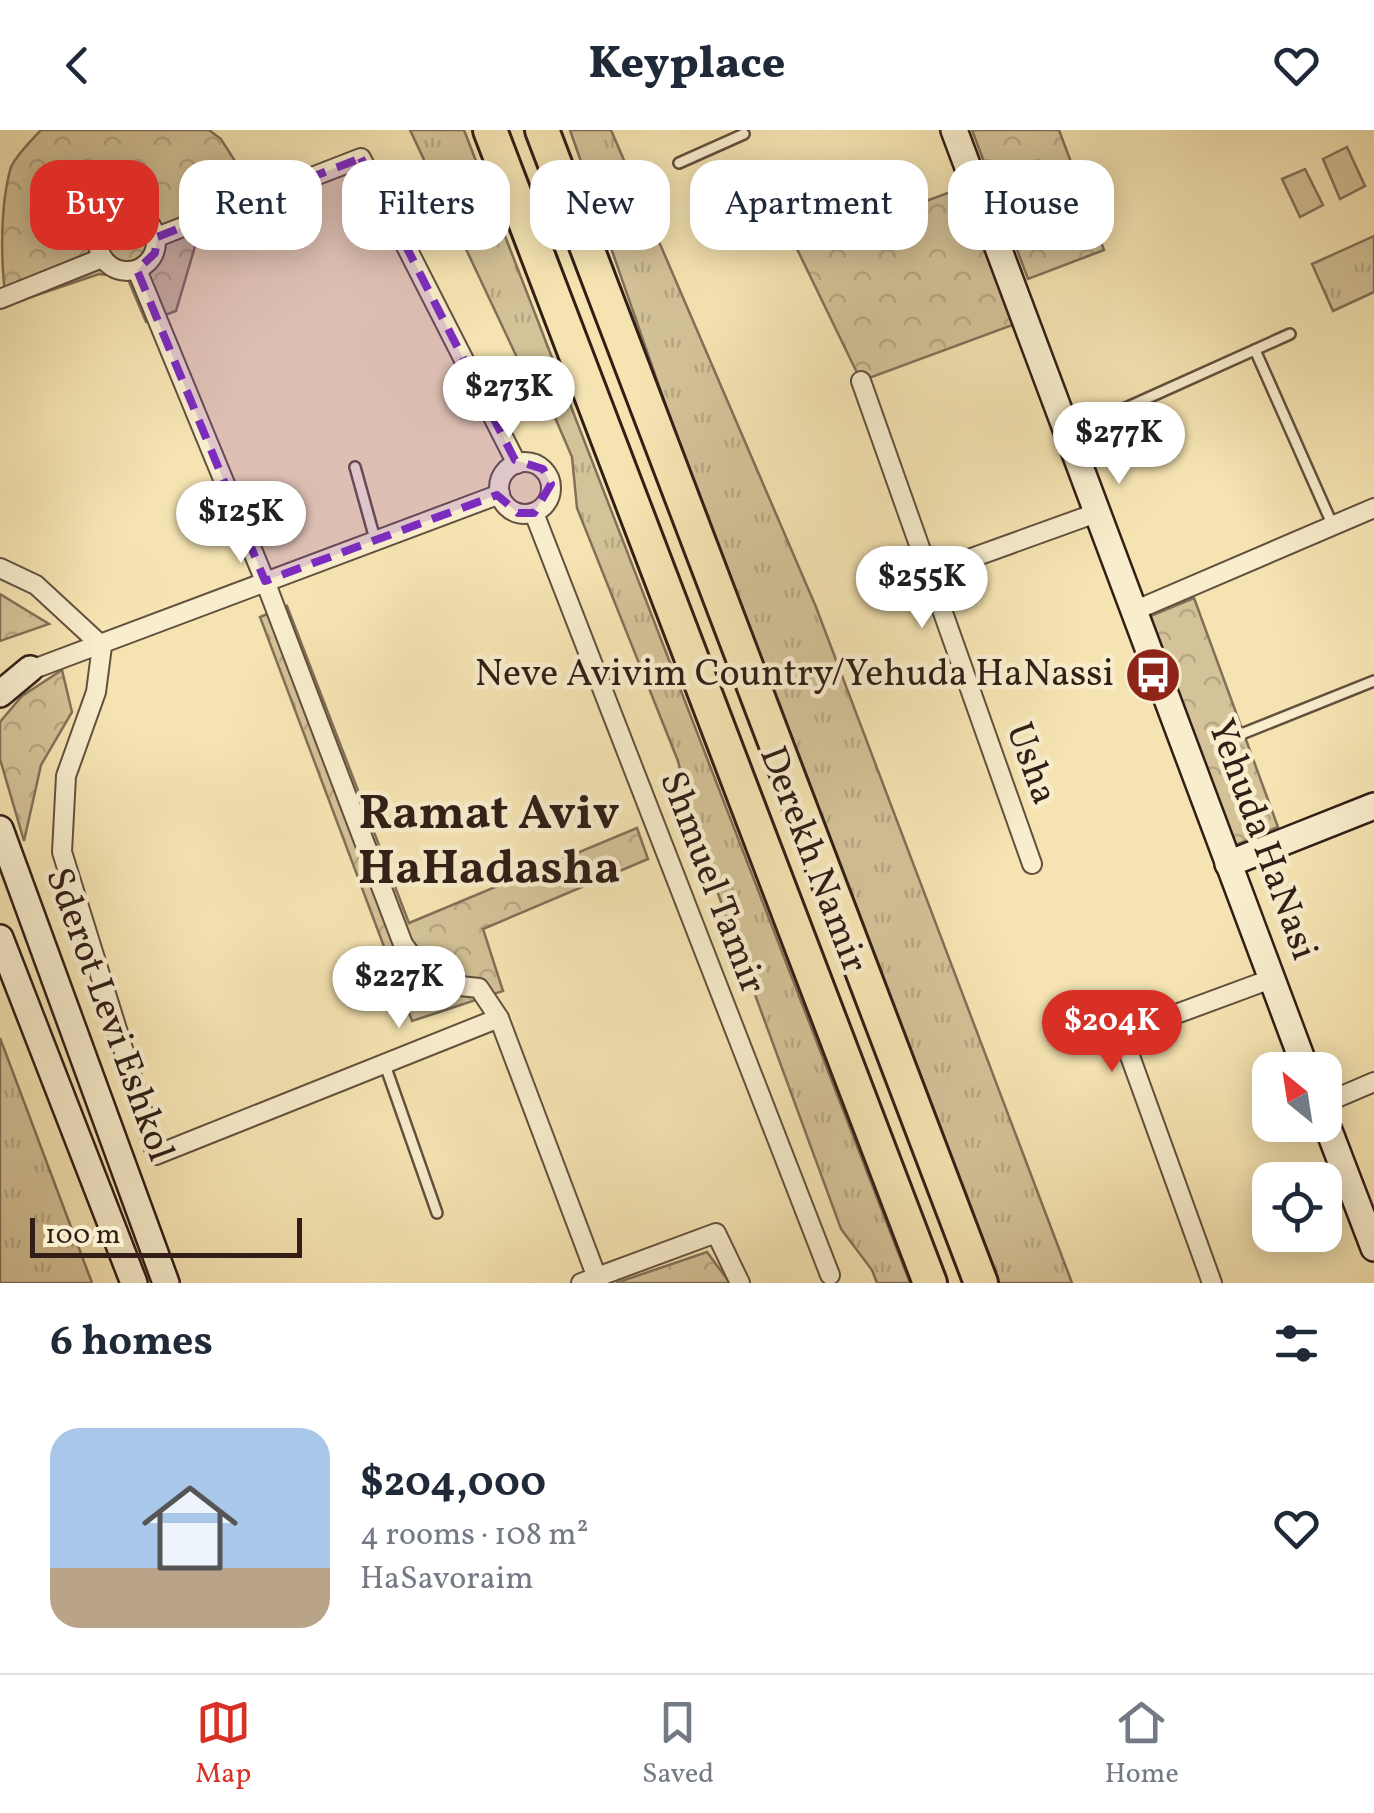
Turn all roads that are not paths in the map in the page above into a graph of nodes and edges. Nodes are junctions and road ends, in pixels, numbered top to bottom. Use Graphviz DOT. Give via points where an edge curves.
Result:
graph roads {
  1 [pos="490,130"];
  2 [pos="542,130"];
  3 [pos="756,130"];
  4 [pos="954,130"];
  5 [pos="743,132"];
  6 [pos="680,162"];
  7 [pos="159,237"];
  8 [pos="101,250"];
  9 [pos="154,250"];
  10 [pos="102,258"];
  11 [pos="136,270"];
  12 [pos="0,300"];
  13 [pos="1290,334"];
  14 [pos="1255,350"];
  15 [pos="861,381"];
  16 [pos="1118,411"];
  17 [pos="1126,428"];
  18 [pos="1070,434"];
  19 [pos="517,464"];
  20 [pos="355,467"];
  21 [pos="500,494"];
  22 [pos="1374,508"];
  23 [pos="534,512"];
  24 [pos="1099,512"];
  25 [pos="1333,526"];
  26 [pos="375,540"];
  27 [pos="0,568"];
  28 [pos="927,574"];
  29 [pos="266,581"];
  30 [pos="1136,610"];
  31 [pos="102,646"];
  32 [pos="0,668"];
  33 [pos="30,670"];
  34 [pos="1374,681"];
  35 [pos="0,683"];
  36 [pos="0,694"];
  37 [pos="1244,733"];
  38 [pos="1374,806"];
  39 [pos="0,829"];
  40 [pos="1032,864"];
  41 [pos="1228,864"];
  42 [pos="0,938"];
  43 [pos="1272,979"];
  44 [pos="499,1018"];
  45 [pos="1299,1052"];
  46 [pos="384,1062"];
  47 [pos="1374,1082"];
  48 [pos="1342,1096"];
  49 [pos="1333,1142"];
  50 [pos="437,1213"];
  51 [pos="1374,1248"];
  52 [pos="832,1280"];
  53 [pos="593,1281"];
  54 [pos="134,1283"];
  55 [pos="166,1283"];
  56 [pos="740,1283"];
  57 [pos="930,1283"];
  58 [pos="981,1283"];
  59 [pos="1212,1283"];
  1 -- 57 [label="highway, Derekh Namir"];
  2 -- 58 [label="highway, Derekh Namir"];
  3 -- 5 [label="lane"];
  4 -- 18 [label="street, Yehuda HaNasi"];
  5 -- 6 [label="lane"];
  7 -- 19 [label="street" via="362,158"];
  8 -- 10 [label="street"];
  9 -- 11 [label="street"];
  10 -- 11 [label="street" via="114,268"];
  10 -- 12 [label="street"];
  11 -- 29 [label="street"];
  13 -- 14 [label="lane"];
  14 -- 16 [label="lane"];
  14 -- 25 [label="lane"];
  15 -- 28 [label="street, Usha"];
  16 -- 17 [label="lane"];
  16 -- 18 [label="lane"];
  18 -- 24 [label="street, Yehuda HaNasi"];
  19 -- 21 [label="street" via="503,475"];
  19 -- 23 [label="street" via="535,464 548,476 548,502"];
  20 -- 26 [label="lane"];
  21 -- 23 [label="street" via="510,509"];
  21 -- 26 [label="street"];
  22 -- 25 [label="street"];
  23 -- 52 [label="street, Shmuel Tamir"];
  24 -- 28 [label="street"];
  24 -- 30 [label="street, Yehuda HaNasi"];
  25 -- 30 [label="street"];
  26 -- 29 [label="street"];
  27 -- 31 [label="street" via="36,585"];
  28 -- 40 [label="street, Usha"];
  29 -- 31 [label="street"];
  29 -- 44 [label="street" via="404,944 432,983 479,988"];
  30 -- 41 [label="street, Yehuda HaNasi"];
  31 -- 33 [label="street"];
  31 -- 46 [label="street, Sderot Levi Eshkol" via="96,692 66,776 62,852 156,1156"];
  32 -- 33 [label="street"];
  33 -- 35 [label="street"];
  33 -- 36 [label="street"];
  34 -- 37 [label="lane"];
  38 -- 41 [label="street"];
  39 -- 55 [label="street, Sderot Levi Eshkol"];
  41 -- 43 [label="street, Yehuda HaNasi"];
  42 -- 54 [label="street, Sderot Levi Eshkol"];
  43 -- 45 [label="street, Yehuda HaNasi"];
  43 -- 59 [label="street" via="1122,1034"];
  44 -- 46 [label="street"];
  44 -- 53 [label="street"];
  46 -- 50 [label="lane"];
  47 -- 48 [label="street"];
  49 -- 51 [label="street"];
  53 -- 56 [label="street" via="716,1233"];
}
